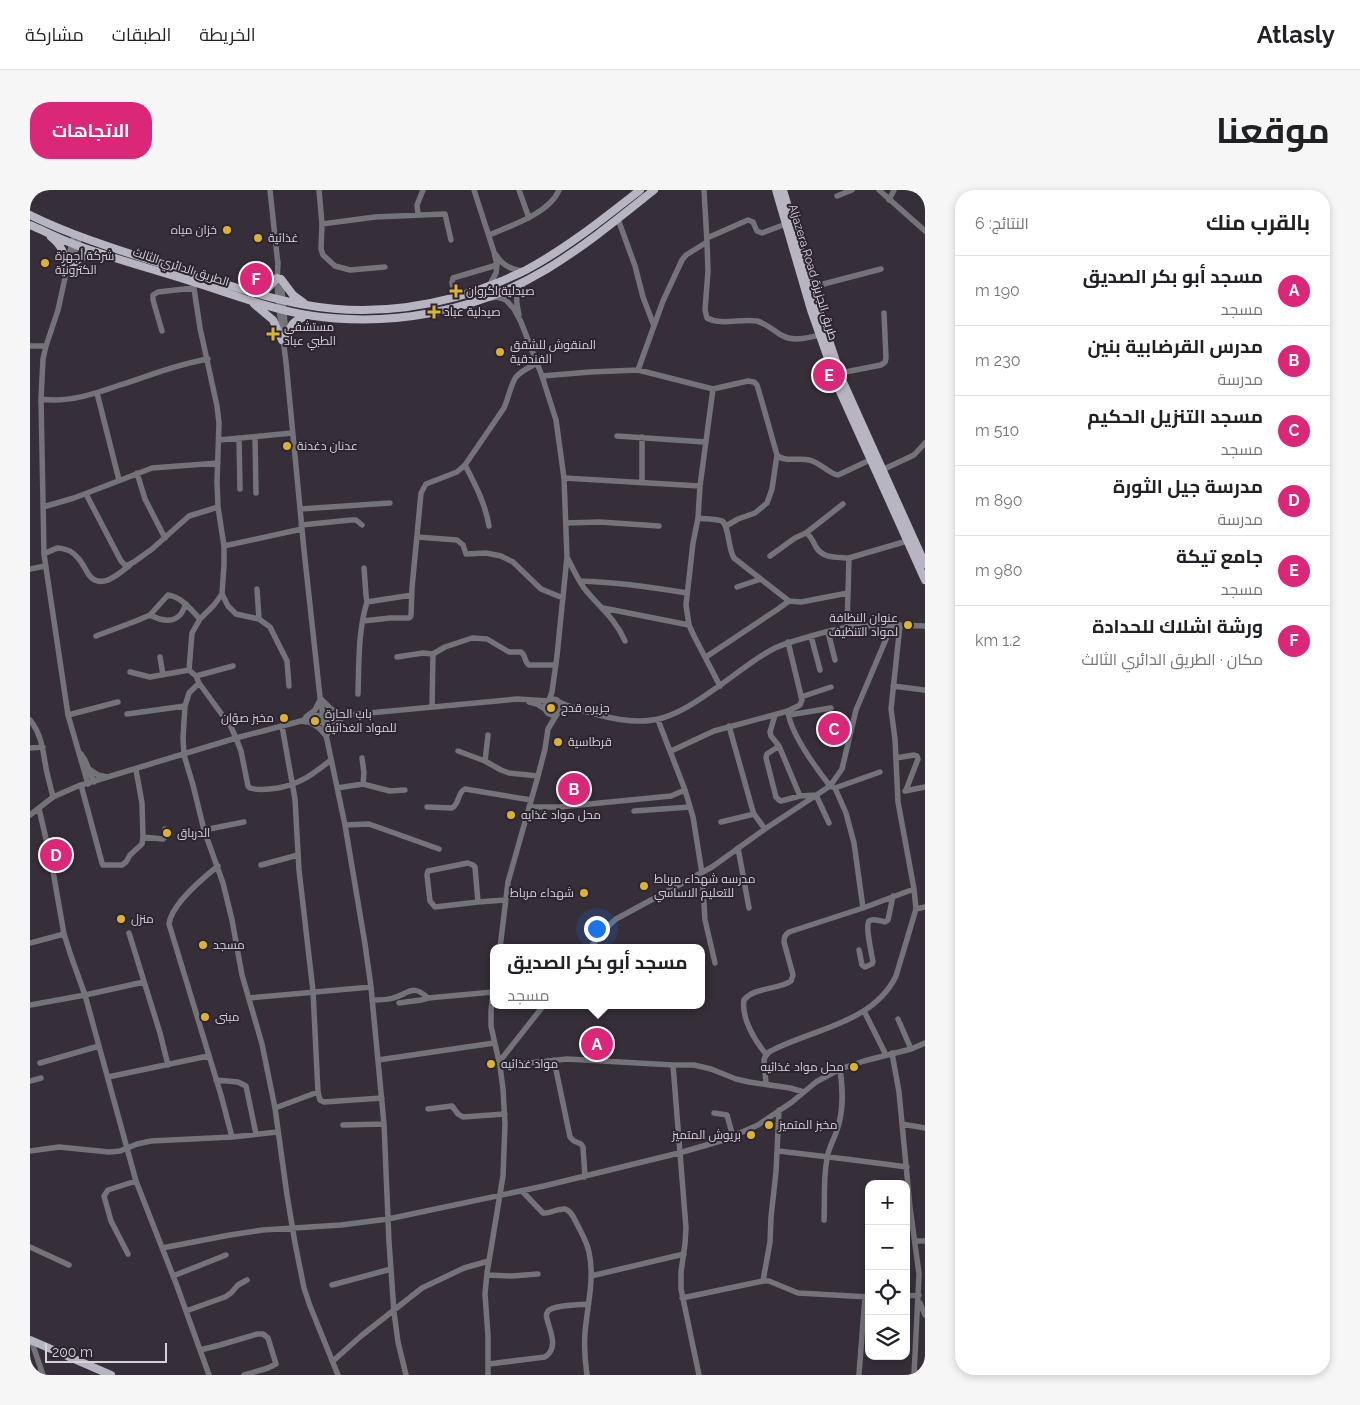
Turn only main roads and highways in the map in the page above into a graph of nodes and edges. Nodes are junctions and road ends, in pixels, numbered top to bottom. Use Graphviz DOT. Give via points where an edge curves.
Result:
graph roads {
  1 [pos="640,190"];
  2 [pos="654,190"];
  3 [pos="776,190"];
  4 [pos="783,190"];
  5 [pos="30,215"];
  6 [pos="30,225"];
  7 [pos="43,231"];
  8 [pos="98,252"];
  9 [pos="255,293"];
  10 [pos="251,301"];
  11 [pos="308,306"];
  12 [pos="308,315"];
  13 [pos="922,548"];
  14 [pos="925,564"];
  15 [pos="925,580"];
  16 [pos="31,1340"];
  17 [pos="111,1375"];
  1 -- 11 [label="main road, الطريق الدائري الثالث" via="585,233 524,271 455,298 386,310"];
  2 -- 12 [label="main road, الطريق الدائري الثالث" via="548,269 486,298 428,314 395,318"];
  3 -- 15 [label="main road, Aljazera Road طريق الجزيزة" via="838,387"];
  4 -- 13 [label="main road, Aljazera Road طريق الجزيزة" via="853,406"];
  5 -- 9 [label="main road, الطريق الدائري الثالث" via="77,236"];
  6 -- 7 [label="main road, الطريق الدائري الثالث"];
  7 -- 8 [label="main road, الطريق الدائري الثالث"];
  7 -- 8 [label="main road" via="64,252 66,272 81,257"];
  8 -- 10 [label="main road, الطريق الدائري الثالث"];
  9 -- 11 [label="main road, الطريق الدائري الثالث"];
  9 -- 11 [label="main road" via="279,278 293,295"];
  10 -- 12 [label="main road, الطريق الدائري الثالث"];
  10 -- 12 [label="main road" via="273,320 285,340 292,324"];
  13 -- 14 [label="main road, Aljazera Road طريق الجزيزة"];
  16 -- 17 [label="main road"];
}
